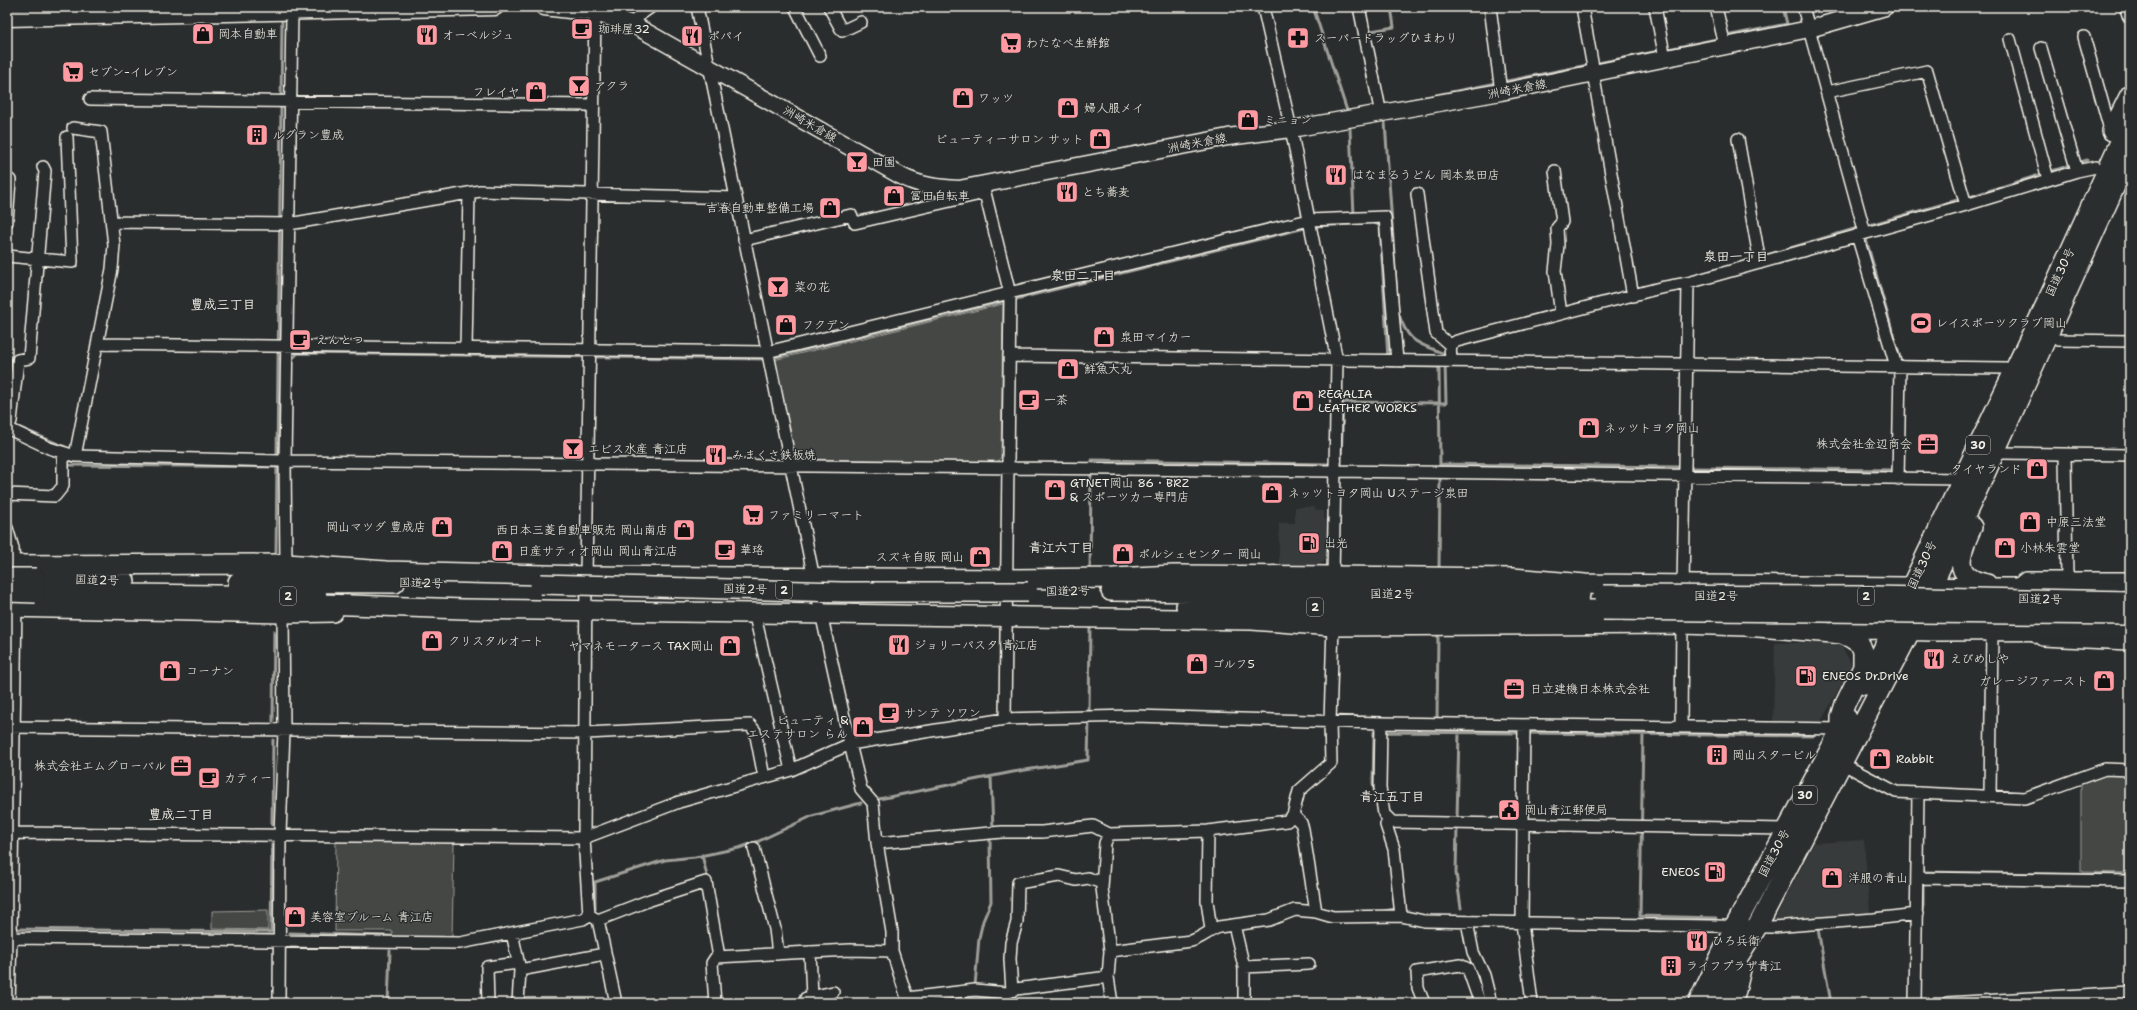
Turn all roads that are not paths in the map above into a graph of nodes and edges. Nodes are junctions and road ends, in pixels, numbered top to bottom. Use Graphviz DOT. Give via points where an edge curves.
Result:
graph roads {
  1 [pos="447,7"];
  2 [pos="495,7"];
  3 [pos="544,7"];
  4 [pos="651,7"];
  5 [pos="697,7"];
  6 [pos="795,7"];
  7 [pos="829,7"];
  8 [pos="1264,7"];
  9 [pos="1359,7"];
  10 [pos="1582,7"];
  11 [pos="1654,7"];
  12 [pos="1716,7"];
  13 [pos="1803,7"];
  14 [pos="1886,7"];
  15 [pos="2127,7"];
  16 [pos="362,8"];
  17 [pos="405,8"];
  18 [pos="336,9"];
  19 [pos="1491,9"];
  20 [pos="288,11"];
  21 [pos="114,12"];
  22 [pos="64,13"];
  23 [pos="595,13"];
  24 [pos="2130,16"];
  25 [pos="7,18"];
  26 [pos="861,22"];
  27 [pos="632,24"];
  28 [pos="1809,29"];
  29 [pos="2084,37"];
  30 [pos="2010,38"];
  31 [pos="1725,46"];
  32 [pos="2041,48"];
  33 [pos="820,56"];
  34 [pos="1665,58"];
  35 [pos="709,67"];
  36 [pos="1593,69"];
  37 [pos="1500,86"];
  38 [pos="1830,91"];
  39 [pos="2130,95"];
  40 [pos="90,99"];
  41 [pos="285,102"];
  42 [pos="593,105"];
  43 [pos="1381,114"];
  44 [pos="2130,120"];
  45 [pos="1291,129"];
  46 [pos="2111,133"];
  47 [pos="1738,139"];
  48 [pos="2130,153"];
  49 [pos="2075,166"];
  50 [pos="43,167"];
  51 [pos="2096,167"];
  52 [pos="1555,171"];
  53 [pos="2047,175"];
  54 [pos="10,180"];
  55 [pos="2130,182"];
  56 [pos="984,189"];
  57 [pos="468,193"];
  58 [pos="593,193"];
  59 [pos="1417,194"];
  60 [pos="736,198"];
  61 [pos="1965,201"];
  62 [pos="1310,220"];
  63 [pos="7,222"];
  64 [pos="112,222"];
  65 [pos="284,224"];
  66 [pos="1863,232"];
  67 [pos="744,240"];
  68 [pos="7,256"];
  69 [pos="39,259"];
  70 [pos="1759,259"];
  71 [pos="1688,284"];
  72 [pos="1632,292"];
  73 [pos="1010,294"];
  74 [pos="2052,307"];
  75 [pos="1561,311"];
  76 [pos="2058,340"];
  77 [pos="2130,341"];
  78 [pos="1447,343"];
  79 [pos="98,344"];
  80 [pos="466,349"];
  81 [pos="284,352"];
  82 [pos="590,355"];
  83 [pos="1009,356"];
  84 [pos="768,357"];
  85 [pos="1447,360"];
  86 [pos="1337,361"];
  87 [pos="1391,361"];
  88 [pos="1687,363"];
  89 [pos="1898,366"];
  90 [pos="2006,368"];
  91 [pos="9,426"];
  92 [pos="63,453"];
  93 [pos="2003,453"];
  94 [pos="2065,455"];
  95 [pos="2130,455"];
  96 [pos="75,456"];
  97 [pos="280,461"];
  98 [pos="588,464"];
  99 [pos="791,465"];
  100 [pos="1009,469"];
  101 [pos="1334,471"];
  102 [pos="1898,472"];
  103 [pos="1684,476"];
  104 [pos="1984,476"];
  105 [pos="1962,479"];
  106 [pos="7,494"];
  107 [pos="7,528"];
  108 [pos="286,564"];
  109 [pos="9,569"];
  110 [pos="386,571"];
  111 [pos="586,576"];
  112 [pos="1333,576"];
  113 [pos="815,578"];
  114 [pos="1114,578"];
  115 [pos="2067,578"];
  116 [pos="2130,578"];
  117 [pos="1007,579"];
  118 [pos="115,581"];
  119 [pos="1683,584"];
  120 [pos="36,585"];
  121 [pos="1931,586"];
  122 [pos="1911,587"];
  123 [pos="2014,587"];
  124 [pos="2130,589"];
  125 [pos="540,590"];
  126 [pos="1260,593"];
  127 [pos="305,596"];
  128 [pos="1027,598"];
  129 [pos="2130,601"];
  130 [pos="10,602"];
  131 [pos="1603,602"];
  132 [pos="462,609"];
  133 [pos="1495,609"];
  134 [pos="587,610"];
  135 [pos="754,612"];
  136 [pos="283,613"];
  137 [pos="821,613"];
  138 [pos="1006,615"];
  139 [pos="2130,615"];
  140 [pos="1252,620"];
  141 [pos="1682,624"];
  142 [pos="1333,626"];
  143 [pos="1902,630"];
  144 [pos="2027,630"];
  145 [pos="2130,630"];
  146 [pos="1992,631"];
  147 [pos="1822,632"];
  148 [pos="2130,644"];
  149 [pos="1006,719"];
  150 [pos="1330,722"];
  151 [pos="1681,726"];
  152 [pos="10,727"];
  153 [pos="1381,728"];
  154 [pos="1841,729"];
  155 [pos="1524,730"];
  156 [pos="284,731"];
  157 [pos="586,733"];
  158 [pos="850,744"];
  159 [pos="1841,763"];
  160 [pos="791,770"];
  161 [pos="2130,770"];
  162 [pos="764,777"];
  163 [pos="1918,793"];
  164 [pos="1990,796"];
  165 [pos="10,808"];
  166 [pos="1293,815"];
  167 [pos="1389,819"];
  168 [pos="1524,823"];
  169 [pos="1787,829"];
  170 [pos="1208,831"];
  171 [pos="12,833"];
  172 [pos="280,834"];
  173 [pos="1109,834"];
  174 [pos="584,838"];
  175 [pos="877,843"];
  176 [pos="754,848"];
  177 [pos="1922,878"];
  178 [pos="2130,881"];
  179 [pos="1102,883"];
  180 [pos="1316,912"];
  181 [pos="1917,914"];
  182 [pos="1401,916"];
  183 [pos="593,918"];
  184 [pos="1467,922"];
  185 [pos="1522,923"];
  186 [pos="1234,925"];
  187 [pos="1211,926"];
  188 [pos="1735,926"];
  189 [pos="1754,932"];
  190 [pos="11,933"];
  191 [pos="512,933"];
  192 [pos="281,940"];
  193 [pos="892,951"];
  194 [pos="1110,951"];
  195 [pos="810,952"];
  196 [pos="778,954"];
  197 [pos="599,955"];
  198 [pos="719,956"];
  199 [pos="1309,964"];
  200 [pos="519,967"];
  201 [pos="1244,967"];
  202 [pos="1108,977"];
  203 [pos="1012,991"];
  204 [pos="833,992"];
  205 [pos="2130,992"];
  206 [pos="2107,998"];
  207 [pos="809,1000"];
  208 [pos="907,1000"];
  209 [pos="1973,1002"];
  210 [pos="8,1003"];
  211 [pos="279,1003"];
  212 [pos="488,1003"];
  213 [pos="518,1003"];
  214 [pos="616,1003"];
  215 [pos="715,1003"];
  216 [pos="1112,1003"];
  217 [pos="1244,1003"];
  218 [pos="1424,1003"];
  219 [pos="1480,1003"];
  220 [pos="1491,1003"];
  221 [pos="1532,1003"];
  222 [pos="1698,1003"];
  223 [pos="1714,1003"];
  224 [pos="1733,1003"];
  225 [pos="1915,1003"];
  226 [pos="1947,1003"];
  1 -- 2 [label="main road"];
  1 -- 17 [label="main road"];
  3 -- 23 [label="main road, 洲崎米倉線"];
  4 -- 27 [label="street"];
  5 -- 35 [label="street"];
  6 -- 33 [label="street"];
  7 -- 26 [label="street" via="842,31"];
  8 -- 45 [label="street"];
  9 -- 43 [label="street"];
  10 -- 36 [label="street"];
  11 -- 34 [label="street"];
  12 -- 31 [label="street"];
  13 -- 28 [label="street"];
  14 -- 28 [label="main road, 洲崎米倉線"];
  15 -- 24 [label="street"];
  16 -- 17 [label="main road"];
  16 -- 18 [label="main road"];
  18 -- 20 [label="main road"];
  19 -- 37 [label="street"];
  20 -- 21 [label="main road"];
  20 -- 41 [label="street"];
  21 -- 22 [label="main road"];
  22 -- 25 [label="main road"];
  23 -- 27 [label="main road, 洲崎米倉線"];
  23 -- 42 [label="street"];
  27 -- 35 [label="main road, 洲崎米倉線"];
  28 -- 31 [label="main road, 洲崎米倉線"];
  28 -- 38 [label="street"];
  29 -- 46 [label="street"];
  30 -- 53 [label="street"];
  31 -- 34 [label="main road, 洲崎米倉線"];
  32 -- 49 [label="street"];
  34 -- 36 [label="main road, 洲崎米倉線"];
  35 -- 56 [label="main road, 洲崎米倉線" via="917,184 938,188"];
  35 -- 60 [label="street"];
  36 -- 37 [label="main road, 洲崎米倉線"];
  36 -- 72 [label="street"];
  37 -- 43 [label="main road, 洲崎米倉線"];
  38 -- 61 [label="street" via="1927,71"];
  38 -- 66 [label="street"];
  39 -- 46 [label="highway"];
  40 -- 41 [label="street"];
  41 -- 42 [label="street"];
  41 -- 65 [label="street"];
  42 -- 58 [label="street"];
  43 -- 45 [label="main road, 洲崎米倉線"];
  44 -- 74 [label="highway, 国道30号 / 30"];
  45 -- 56 [label="main road, 洲崎米倉線" via="1228,136"];
  45 -- 62 [label="street"];
  46 -- 51 [label="highway"];
  47 -- 70 [label="street"];
  48 -- 74 [label="highway, 国道30号 / 30"];
  49 -- 51 [label="street"];
  49 -- 53 [label="street"];
  50 -- 69 [label="street" via="45,171"];
  51 -- 90 [label="highway"];
  52 -- 75 [label="street" via="1562,222 1556,228 1558,245 1555,270"];
  53 -- 61 [label="street"];
  54 -- 63 [label="street"];
  55 -- 76 [label="highway"];
  56 -- 67 [label="street" via="855,223 851,215"];
  56 -- 73 [label="street"];
  57 -- 58 [label="street"];
  57 -- 65 [label="street"];
  57 -- 80 [label="street"];
  58 -- 60 [label="street"];
  58 -- 82 [label="street"];
  59 -- 78 [label="street" via="1436,333"];
  60 -- 67 [label="street"];
  61 -- 66 [label="street"];
  62 -- 73 [label="street"];
  62 -- 86 [label="street"];
  62 -- 87 [label="street" via="1385,216"];
  64 -- 65 [label="street"];
  64 -- 69 [label="street" via="101,132 70,133 72,262"];
  64 -- 79 [label="street" via="114,257"];
  65 -- 81 [label="street"];
  66 -- 70 [label="street"];
  66 -- 89 [label="street"];
  67 -- 84 [label="street"];
  68 -- 69 [label="street"];
  69 -- 91 [label="street" via="29,358 18,360"];
  70 -- 71 [label="street"];
  71 -- 72 [label="street"];
  71 -- 88 [label="street"];
  72 -- 75 [label="street"];
  73 -- 83 [label="street"];
  73 -- 84 [label="street"];
  74 -- 104 [label="highway, 国道30号 / 30"];
  74 -- 105 [label="highway, 国道30号 / 30"];
  75 -- 78 [label="street"];
  76 -- 77 [label="street"];
  76 -- 93 [label="highway"];
  78 -- 85 [label="street"];
  79 -- 81 [label="street"];
  79 -- 96 [label="street"];
  80 -- 81 [label="street"];
  80 -- 82 [label="street"];
  81 -- 97 [label="street"];
  82 -- 84 [label="street"];
  82 -- 98 [label="street"];
  83 -- 86 [label="street"];
  83 -- 100 [label="street"];
  84 -- 99 [label="street"];
  85 -- 87 [label="street"];
  85 -- 88 [label="street"];
  86 -- 87 [label="street"];
  86 -- 101 [label="street"];
  88 -- 89 [label="street"];
  88 -- 103 [label="street"];
  89 -- 90 [label="street"];
  89 -- 102 [label="street"];
  90 -- 105 [label="highway" via="1980,426"];
  91 -- 92 [label="street"];
  92 -- 96 [label="street"];
  92 -- 106 [label="street" via="63,486 55,496"];
  93 -- 94 [label="street"];
  93 -- 104 [label="highway"];
  94 -- 95 [label="street"];
  94 -- 115 [label="street"];
  96 -- 97 [label="street"];
  97 -- 98 [label="street"];
  97 -- 108 [label="street"];
  98 -- 99 [label="street"];
  98 -- 111 [label="street"];
  99 -- 100 [label="street"];
  99 -- 113 [label="street"];
  100 -- 101 [label="street"];
  100 -- 117 [label="street"];
  101 -- 103 [label="street"];
  101 -- 112 [label="street"];
  102 -- 103 [label="street"];
  102 -- 105 [label="street"];
  103 -- 119 [label="street"];
  104 -- 121 [label="highway, 国道30号 / 30"];
  104 -- 123 [label="highway" via="1986,499 1962,551 1962,568 1966,576 1973,581"];
  105 -- 122 [label="highway, 国道30号 / 30"];
  107 -- 109 [label="street" via="13,548"];
  108 -- 109 [label="highway"];
  108 -- 110 [label="highway"];
  109 -- 120 [label="highway, 国道2号 / 2, bridge"];
  109 -- 130 [label="street"];
  110 -- 111 [label="highway"];
  110 -- 118 [label="highway" via="190,572"];
  111 -- 113 [label="highway"];
  111 -- 134 [label="street"];
  112 -- 114 [label="highway" via="1174,575"];
  112 -- 119 [label="highway" via="1512,578 1585,584"];
  113 -- 117 [label="highway"];
  113 -- 137 [label="street"];
  114 -- 117 [label="highway"];
  114 -- 126 [label="highway" via="1150,582 1236,584"];
  115 -- 116 [label="street"];
  115 -- 123 [label="street" via="2025,578"];
  117 -- 138 [label="street"];
  118 -- 120 [label="highway, 国道2号 / 2"];
  118 -- 125 [label="highway, 国道2号 / 2"];
  119 -- 122 [label="highway"];
  119 -- 141 [label="street"];
  120 -- 127 [label="highway, 国道2号 / 2"];
  120 -- 130 [label="highway, 国道2号 / 2, bridge"];
  121 -- 122 [label="highway"];
  121 -- 123 [label="highway"];
  121 -- 143 [label="highway, 国道30号 / 30"];
  122 -- 143 [label="highway, 国道30号 / 30"];
  123 -- 124 [label="highway"];
  125 -- 127 [label="highway, 国道2号 / 2"];
  125 -- 128 [label="highway, 国道2号 / 2, bridge" via="842,592"];
  126 -- 128 [label="highway, 国道2号 / 2" via="1142,590"];
  126 -- 131 [label="highway, 国道2号 / 2"];
  127 -- 132 [label="highway" via="323,604"];
  128 -- 133 [label="highway, 国道2号 / 2"];
  129 -- 131 [label="highway, 国道2号 / 2, bridge" via="1873,596"];
  130 -- 136 [label="highway"];
  130 -- 152 [label="street"];
  131 -- 133 [label="highway, 国道2号 / 2"];
  131 -- 139 [label="highway, 国道2号 / 2, bridge"];
  132 -- 134 [label="highway"];
  132 -- 136 [label="highway"];
  133 -- 140 [label="highway" via="1421,617 1295,616"];
  134 -- 135 [label="highway"];
  134 -- 157 [label="street"];
  135 -- 137 [label="highway"];
  135 -- 160 [label="street"];
  136 -- 156 [label="street"];
  137 -- 138 [label="highway"];
  137 -- 158 [label="street"];
  138 -- 140 [label="highway"];
  138 -- 149 [label="street"];
  140 -- 142 [label="highway"];
  141 -- 142 [label="highway"];
  141 -- 147 [label="highway"];
  141 -- 151 [label="street"];
  142 -- 150 [label="street"];
  143 -- 146 [label="highway"];
  143 -- 147 [label="highway"];
  143 -- 154 [label="highway, 国道30号 / 30"];
  143 -- 159 [label="highway, 国道30号 / 30"];
  144 -- 145 [label="highway"];
  144 -- 146 [label="highway"];
  144 -- 148 [label="street" via="2042,640"];
  146 -- 164 [label="street"];
  147 -- 154 [label="highway" via="1842,634 1851,638 1860,644 1863,651 1863,667 1845,704"];
  149 -- 150 [label="street" via="1134,716"];
  149 -- 158 [label="street"];
  150 -- 153 [label="street"];
  150 -- 166 [label="street" via="1331,763 1299,791"];
  151 -- 154 [label="street"];
  151 -- 155 [label="street"];
  152 -- 156 [label="street"];
  152 -- 165 [label="street"];
  153 -- 155 [label="street" via="1437,724"];
  153 -- 167 [label="street" via="1380,788 1384,814"];
  154 -- 169 [label="highway, 国道30号 / 30"];
  155 -- 168 [label="street"];
  156 -- 157 [label="street"];
  156 -- 172 [label="street"];
  157 -- 162 [label="street" via="750,725 755,731"];
  157 -- 174 [label="street"];
  158 -- 160 [label="street"];
  158 -- 175 [label="street" via="861,789 873,803"];
  159 -- 163 [label="street" via="1896,792"];
  159 -- 189 [label="highway, 国道30号 / 30"];
  160 -- 162 [label="street"];
  161 -- 164 [label="street" via="2105,769 2025,798"];
  162 -- 174 [label="street" via="680,802"];
  163 -- 164 [label="street"];
  163 -- 177 [label="street"];
  165 -- 171 [label="street"];
  166 -- 170 [label="street" via="1287,822"];
  166 -- 180 [label="street" via="1303,829"];
  167 -- 168 [label="street" via="1392,822"];
  167 -- 182 [label="street" via="1386,825 1394,849"];
  168 -- 169 [label="street"];
  168 -- 185 [label="street"];
  169 -- 188 [label="highway, 国道30号 / 30"];
  170 -- 173 [label="street"];
  170 -- 187 [label="street" via="1207,901"];
  171 -- 172 [label="street"];
  171 -- 190 [label="street"];
  172 -- 174 [label="street"];
  172 -- 192 [label="street"];
  173 -- 175 [label="street" via="1093,826"];
  173 -- 179 [label="street" via="1105,843"];
  174 -- 183 [label="street"];
  175 -- 193 [label="street" via="892,932"];
  176 -- 196 [label="street" via="775,929"];
  177 -- 178 [label="street"];
  177 -- 181 [label="street"];
  179 -- 194 [label="street"];
  179 -- 203 [label="street" via="1088,878 1076,880 1059,876 1018,883 1017,922 1010,954"];
  180 -- 182 [label="street" via="1333,917"];
  180 -- 186 [label="street" via="1295,910 1269,920"];
  181 -- 189 [label="street" via="1772,927"];
  181 -- 225 [label="street"];
  182 -- 184 [label="street"];
  183 -- 191 [label="street"];
  183 -- 198 [label="street" via="706,882"];
  183 -- 214 [label="street"];
  184 -- 185 [label="street"];
  184 -- 220 [label="street" via="1473,952 1484,975"];
  185 -- 188 [label="street"];
  185 -- 221 [label="street"];
  186 -- 187 [label="street"];
  186 -- 201 [label="street"];
  187 -- 194 [label="street" via="1203,938 1191,941"];
  188 -- 189 [label="street"];
  188 -- 222 [label="highway, 国道30号 / 30"];
  189 -- 223 [label="highway, 国道30号 / 30"];
  189 -- 224 [label="highway" via="1737,982"];
  190 -- 192 [label="street"];
  190 -- 210 [label="street"];
  191 -- 192 [label="street" via="460,943"];
  191 -- 200 [label="street"];
  192 -- 211 [label="street"];
  193 -- 195 [label="street"];
  193 -- 208 [label="street"];
  194 -- 202 [label="street"];
  195 -- 196 [label="street"];
  195 -- 207 [label="street"];
  196 -- 198 [label="street"];
  197 -- 200 [label="street"];
  198 -- 215 [label="street" via="712,964"];
  199 -- 201 [label="street"];
  200 -- 212 [label="street" via="486,967"];
  200 -- 213 [label="street"];
  201 -- 217 [label="street"];
  202 -- 203 [label="street"];
  202 -- 216 [label="street"];
  203 -- 208 [label="street" via="1007,993 975,990"];
  204 -- 207 [label="street"];
  205 -- 206 [label="street"];
  206 -- 209 [label="street"];
  209 -- 226 [label="street"];
  218 -- 219 [label="street" via="1418,988 1417,972 1460,965 1468,969"];
}
